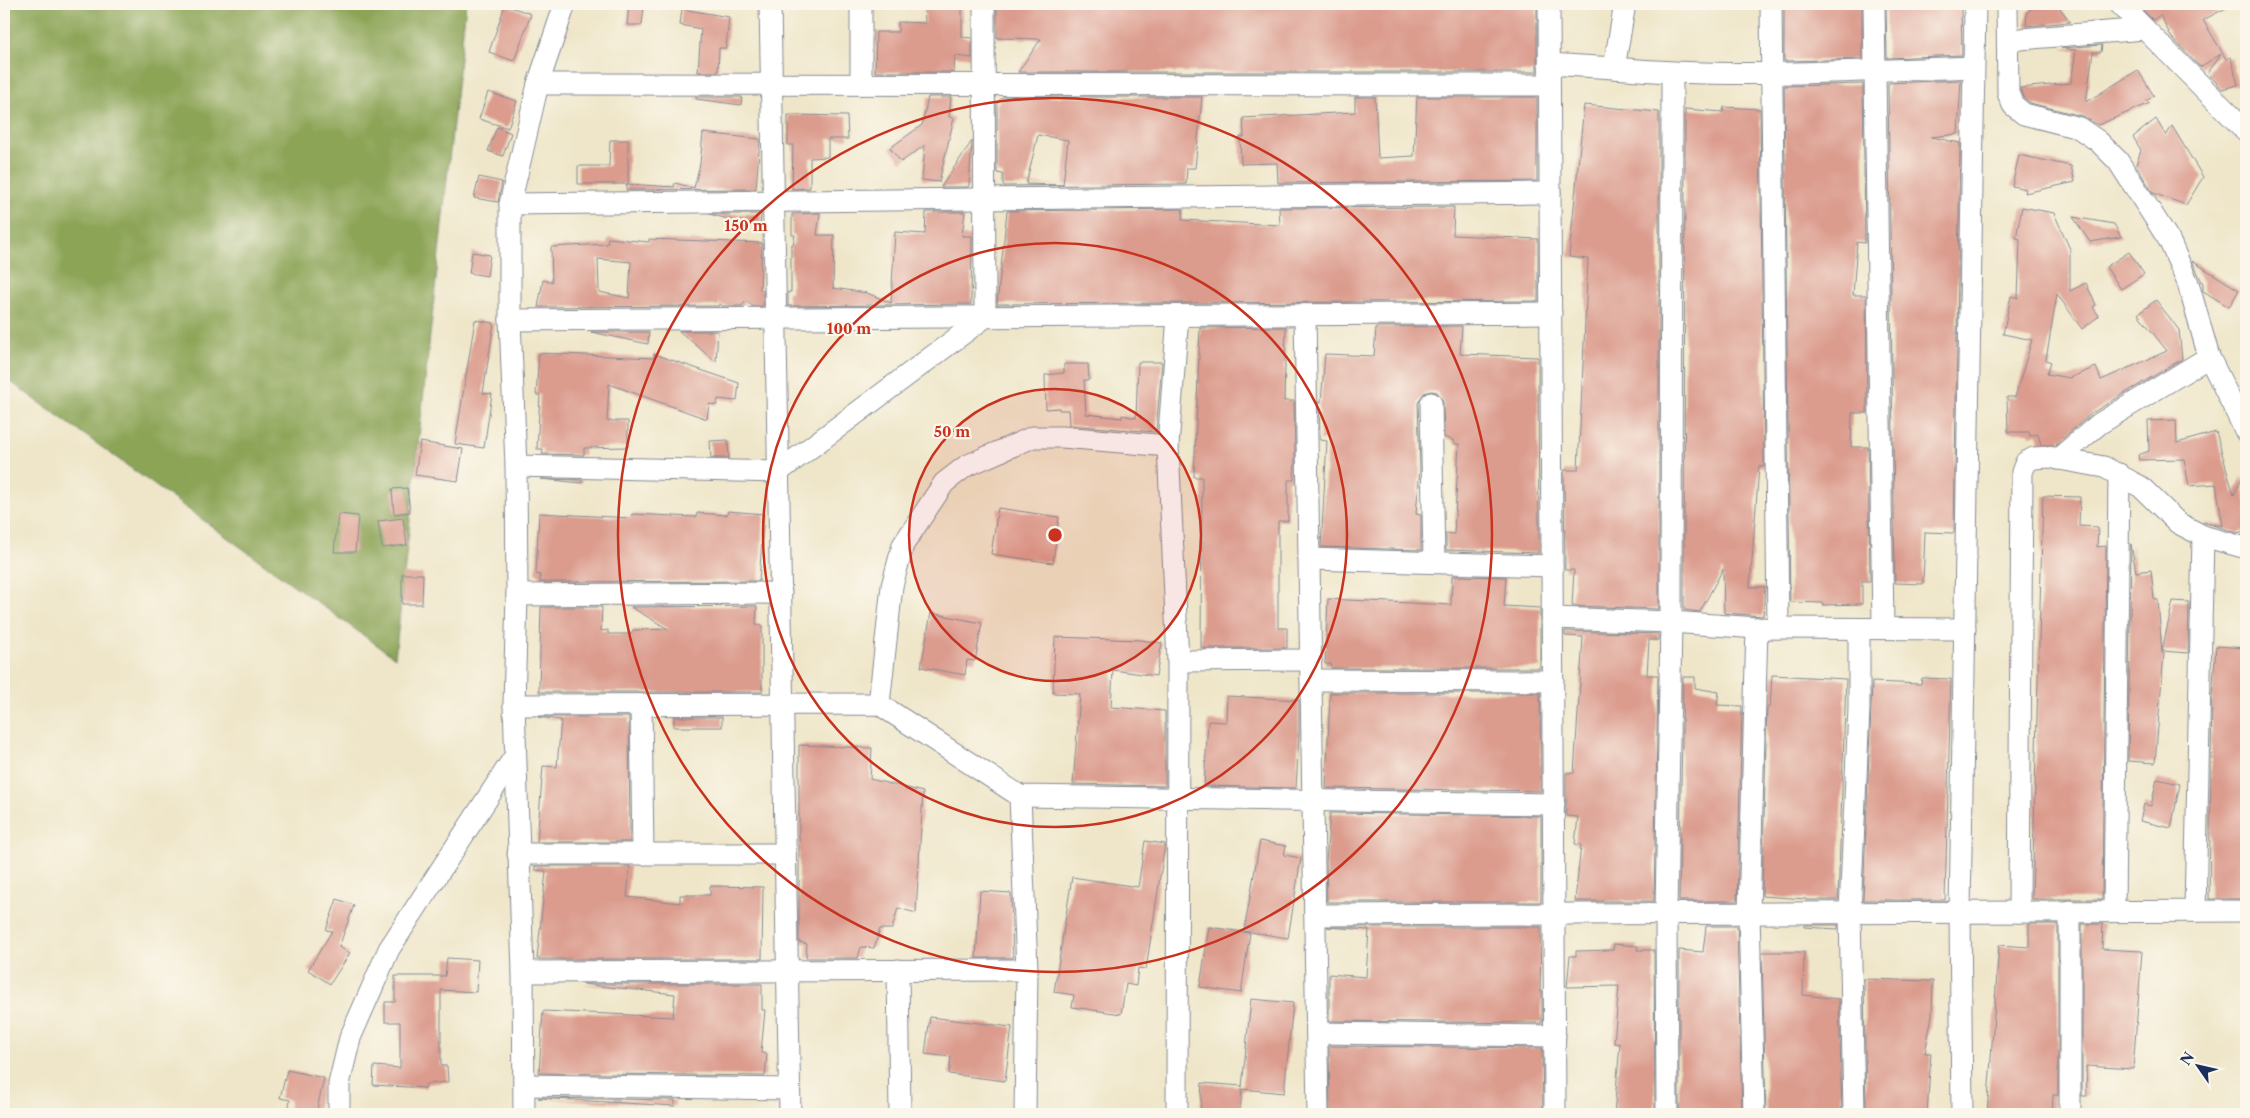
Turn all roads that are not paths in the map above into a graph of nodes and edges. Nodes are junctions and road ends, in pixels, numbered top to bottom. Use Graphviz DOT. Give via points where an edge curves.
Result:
graph roads {
  1 [pos="565,4"];
  2 [pos="770,4"];
  3 [pos="861,4"];
  4 [pos="984,4"];
  5 [pos="1549,4"];
  6 [pos="1625,4"];
  7 [pos="1771,4"];
  8 [pos="1874,4"];
  9 [pos="1975,4"];
  10 [pos="2007,4"];
  11 [pos="2120,4"];
  12 [pos="2145,29"];
  13 [pos="2008,40"];
  14 [pos="1974,67"];
  15 [pos="1614,68"];
  16 [pos="1874,70"];
  17 [pos="1672,74"];
  18 [pos="1771,74"];
  19 [pos="1549,75"];
  20 [pos="538,84"];
  21 [pos="772,84"];
  22 [pos="861,84"];
  23 [pos="984,84"];
  24 [pos="2246,131"];
  25 [pos="1550,193"];
  26 [pos="985,199"];
  27 [pos="774,202"];
  28 [pos="510,204"];
  29 [pos="1551,313"];
  30 [pos="1306,315"];
  31 [pos="1178,316"];
  32 [pos="985,317"];
  33 [pos="776,318"];
  34 [pos="510,320"];
  35 [pos="2209,357"];
  36 [pos="1431,403"];
  37 [pos="2246,432"];
  38 [pos="1168,446"];
  39 [pos="2058,459"];
  40 [pos="516,466"];
  41 [pos="778,472"];
  42 [pos="2120,474"];
  43 [pos="2203,536"];
  44 [pos="2246,548"];
  45 [pos="1309,559"];
  46 [pos="1434,562"];
  47 [pos="1552,566"];
  48 [pos="780,592"];
  49 [pos="517,595"];
  50 [pos="1553,618"];
  51 [pos="1671,622"];
  52 [pos="1778,627"];
  53 [pos="1756,628"];
  54 [pos="1883,628"];
  55 [pos="1965,629"];
  56 [pos="1859,630"];
  57 [pos="1178,661"];
  58 [pos="1311,670"];
  59 [pos="1553,681"];
  60 [pos="782,704"];
  61 [pos="879,704"];
  62 [pos="514,705"];
  63 [pos="641,705"];
  64 [pos="515,756"];
  65 [pos="1020,796"];
  66 [pos="1177,797"];
  67 [pos="1313,799"];
  68 [pos="1554,804"];
  69 [pos="518,854"];
  70 [pos="643,854"];
  71 [pos="785,854"];
  72 [pos="2195,911"];
  73 [pos="2246,911"];
  74 [pos="1850,912"];
  75 [pos="1960,912"];
  76 [pos="2019,912"];
  77 [pos="2070,912"];
  78 [pos="2114,912"];
  79 [pos="1748,913"];
  80 [pos="1554,914"];
  81 [pos="1666,914"];
  82 [pos="1315,916"];
  83 [pos="898,970"];
  84 [pos="1027,970"];
  85 [pos="787,971"];
  86 [pos="523,972"];
  87 [pos="1317,1033"];
  88 [pos="1555,1036"];
  89 [pos="524,1085"];
  90 [pos="789,1089"];
  91 [pos="339,1114"];
  92 [pos="524,1114"];
  93 [pos="790,1114"];
  94 [pos="900,1114"];
  95 [pos="1025,1114"];
  96 [pos="1177,1114"];
  97 [pos="1318,1114"];
  98 [pos="1555,1114"];
  99 [pos="1667,1114"];
  100 [pos="1754,1114"];
  101 [pos="1854,1114"];
  102 [pos="1962,1114"];
  103 [pos="2070,1114"];
  1 -- 20 [label="street"];
  2 -- 21 [label="street"];
  3 -- 22 [label="street"];
  4 -- 23 [label="street"];
  5 -- 19 [label="street"];
  6 -- 15 [label="street"];
  7 -- 18 [label="street"];
  8 -- 16 [label="street"];
  9 -- 14 [label="street"];
  10 -- 13 [label="street"];
  11 -- 12 [label="street"];
  12 -- 13 [label="street"];
  12 -- 24 [label="street"];
  13 -- 35 [label="street" via="2008,93 2013,105 2024,114 2078,128 2118,161 2169,240 2188,282"];
  14 -- 16 [label="street"];
  14 -- 55 [label="street"];
  15 -- 17 [label="street"];
  15 -- 19 [label="street"];
  16 -- 18 [label="street"];
  16 -- 54 [label="street"];
  17 -- 18 [label="street"];
  17 -- 51 [label="street"];
  18 -- 52 [label="street"];
  19 -- 23 [label="street"];
  19 -- 25 [label="street"];
  20 -- 21 [label="street"];
  20 -- 28 [label="street"];
  21 -- 22 [label="street"];
  21 -- 27 [label="street"];
  22 -- 23 [label="street"];
  23 -- 26 [label="street"];
  25 -- 26 [label="street"];
  25 -- 29 [label="street"];
  26 -- 27 [label="street"];
  26 -- 32 [label="street"];
  27 -- 28 [label="street"];
  27 -- 33 [label="street"];
  28 -- 34 [label="street"];
  29 -- 30 [label="street"];
  29 -- 47 [label="street"];
  30 -- 31 [label="street"];
  30 -- 45 [label="street"];
  31 -- 32 [label="street"];
  31 -- 38 [label="street"];
  32 -- 33 [label="street"];
  32 -- 41 [label="street"];
  33 -- 34 [label="street"];
  33 -- 41 [label="street"];
  34 -- 40 [label="street"];
  35 -- 37 [label="street"];
  35 -- 39 [label="street" via="2099,424"];
  36 -- 46 [label="street"];
  38 -- 57 [label="street"];
  38 -- 61 [label="street" via="1033,437 966,466 944,483 903,545 892,586"];
  39 -- 42 [label="street" via="2104,467"];
  39 -- 76 [label="street" via="2034,458 2026,462 2022,472"];
  40 -- 41 [label="street"];
  40 -- 49 [label="street"];
  41 -- 48 [label="street"];
  42 -- 43 [label="street" via="2141,487 2178,523"];
  42 -- 78 [label="street"];
  43 -- 44 [label="street"];
  43 -- 72 [label="street"];
  45 -- 46 [label="street"];
  45 -- 58 [label="street"];
  46 -- 47 [label="street"];
  47 -- 50 [label="street"];
  48 -- 49 [label="street"];
  48 -- 60 [label="street"];
  49 -- 62 [label="street"];
  50 -- 51 [label="street"];
  50 -- 59 [label="street"];
  51 -- 53 [label="street"];
  51 -- 81 [label="street"];
  52 -- 53 [label="street"];
  52 -- 56 [label="street"];
  53 -- 79 [label="street"];
  54 -- 55 [label="street"];
  54 -- 56 [label="street"];
  55 -- 75 [label="street"];
  56 -- 74 [label="street" via="1859,709"];
  57 -- 58 [label="street"];
  57 -- 66 [label="street"];
  58 -- 59 [label="street"];
  58 -- 67 [label="street"];
  59 -- 68 [label="street"];
  60 -- 61 [label="street"];
  60 -- 63 [label="street"];
  60 -- 71 [label="street"];
  61 -- 65 [label="street"];
  62 -- 63 [label="street"];
  62 -- 64 [label="street"];
  63 -- 70 [label="street"];
  64 -- 69 [label="street"];
  64 -- 91 [label="street" via="389,949 350,1038 339,1084"];
  65 -- 66 [label="street"];
  65 -- 84 [label="street"];
  66 -- 67 [label="street"];
  66 -- 96 [label="street"];
  67 -- 68 [label="street"];
  67 -- 82 [label="street"];
  68 -- 80 [label="street"];
  69 -- 70 [label="street"];
  69 -- 86 [label="street"];
  70 -- 71 [label="street"];
  71 -- 85 [label="street"];
  72 -- 73 [label="street"];
  72 -- 78 [label="street"];
  74 -- 75 [label="street"];
  74 -- 79 [label="street"];
  74 -- 101 [label="street"];
  75 -- 76 [label="street"];
  75 -- 102 [label="street"];
  76 -- 77 [label="street"];
  77 -- 78 [label="street"];
  77 -- 103 [label="street"];
  79 -- 81 [label="street"];
  79 -- 100 [label="street"];
  80 -- 81 [label="street"];
  80 -- 82 [label="street"];
  80 -- 88 [label="street"];
  81 -- 99 [label="street"];
  82 -- 87 [label="street"];
  83 -- 84 [label="street"];
  83 -- 85 [label="street"];
  83 -- 94 [label="street"];
  84 -- 95 [label="street"];
  85 -- 86 [label="street"];
  85 -- 90 [label="street"];
  86 -- 89 [label="street"];
  87 -- 88 [label="street"];
  87 -- 97 [label="street"];
  88 -- 98 [label="street"];
  89 -- 90 [label="street"];
  89 -- 92 [label="street"];
  90 -- 93 [label="street"];
}
